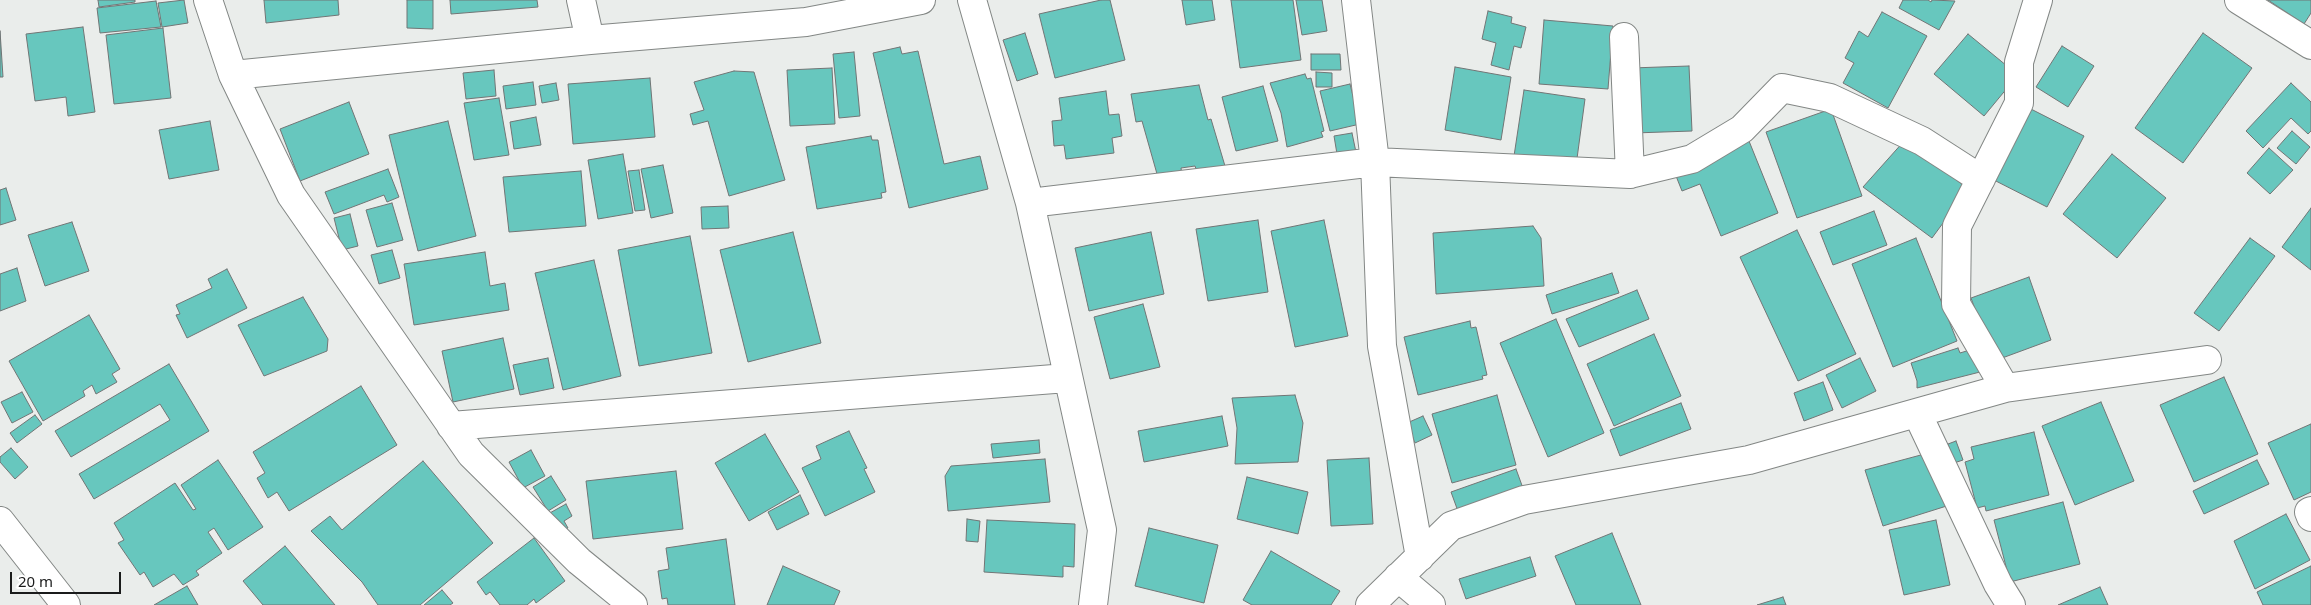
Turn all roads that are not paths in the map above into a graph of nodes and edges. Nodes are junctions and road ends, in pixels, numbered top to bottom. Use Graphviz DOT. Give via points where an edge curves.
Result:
graph roads {
  1 [pos="208,0"];
  2 [pos="581,0"];
  3 [pos="921,0"];
  4 [pos="972,0"];
  5 [pos="1356,0"];
  6 [pos="2038,0"];
  7 [pos="2239,0"];
  8 [pos="1624,37"];
  9 [pos="590,40"];
  10 [pos="2311,46"];
  11 [pos="233,75"];
  12 [pos="1375,162"];
  13 [pos="1630,174"];
  14 [pos="1981,179"];
  15 [pos="1030,203"];
  16 [pos="2207,360"];
  17 [pos="1067,378"];
  18 [pos="2005,388"];
  19 [pos="1917,413"];
  20 [pos="451,426"];
  21 [pos="2311,510"];
  22 [pos="2311,517"];
  23 [pos="0,521"];
  24 [pos="1420,557"];
  25 [pos="1398,577"];
  26 [pos="66,605"];
  27 [pos="633,605"];
  28 [pos="1093,605"];
  29 [pos="1370,605"];
  30 [pos="1431,605"];
  31 [pos="2010,605"];
  1 -- 11 [label="street"];
  2 -- 9 [label="street"];
  3 -- 9 [label="street" via="806,22"];
  4 -- 15 [label="street"];
  5 -- 12 [label="street"];
  6 -- 14 [label="street" via="2019,62 2019,103"];
  7 -- 10 [label="street"];
  8 -- 13 [label="street"];
  9 -- 11 [label="street"];
  11 -- 20 [label="street" via="291,195"];
  12 -- 13 [label="street"];
  12 -- 15 [label="street"];
  12 -- 24 [label="street" via="1382,346"];
  13 -- 14 [label="street" via="1692,159 1742,129 1782,88 1830,98 1922,141"];
  14 -- 18 [label="street" via="1957,226 1956,304"];
  15 -- 17 [label="street"];
  16 -- 18 [label="street"];
  17 -- 20 [label="street"];
  17 -- 28 [label="street" via="1102,530"];
  18 -- 19 [label="street"];
  19 -- 24 [label="street" via="1749,460 1524,500 1451,526"];
  19 -- 31 [label="street"];
  20 -- 27 [label="street" via="471,454 579,561"];
  21 -- 22 [label="street"];
  23 -- 26 [label="street"];
  24 -- 25 [label="street"];
  25 -- 29 [label="street"];
  25 -- 30 [label="street"];
}
